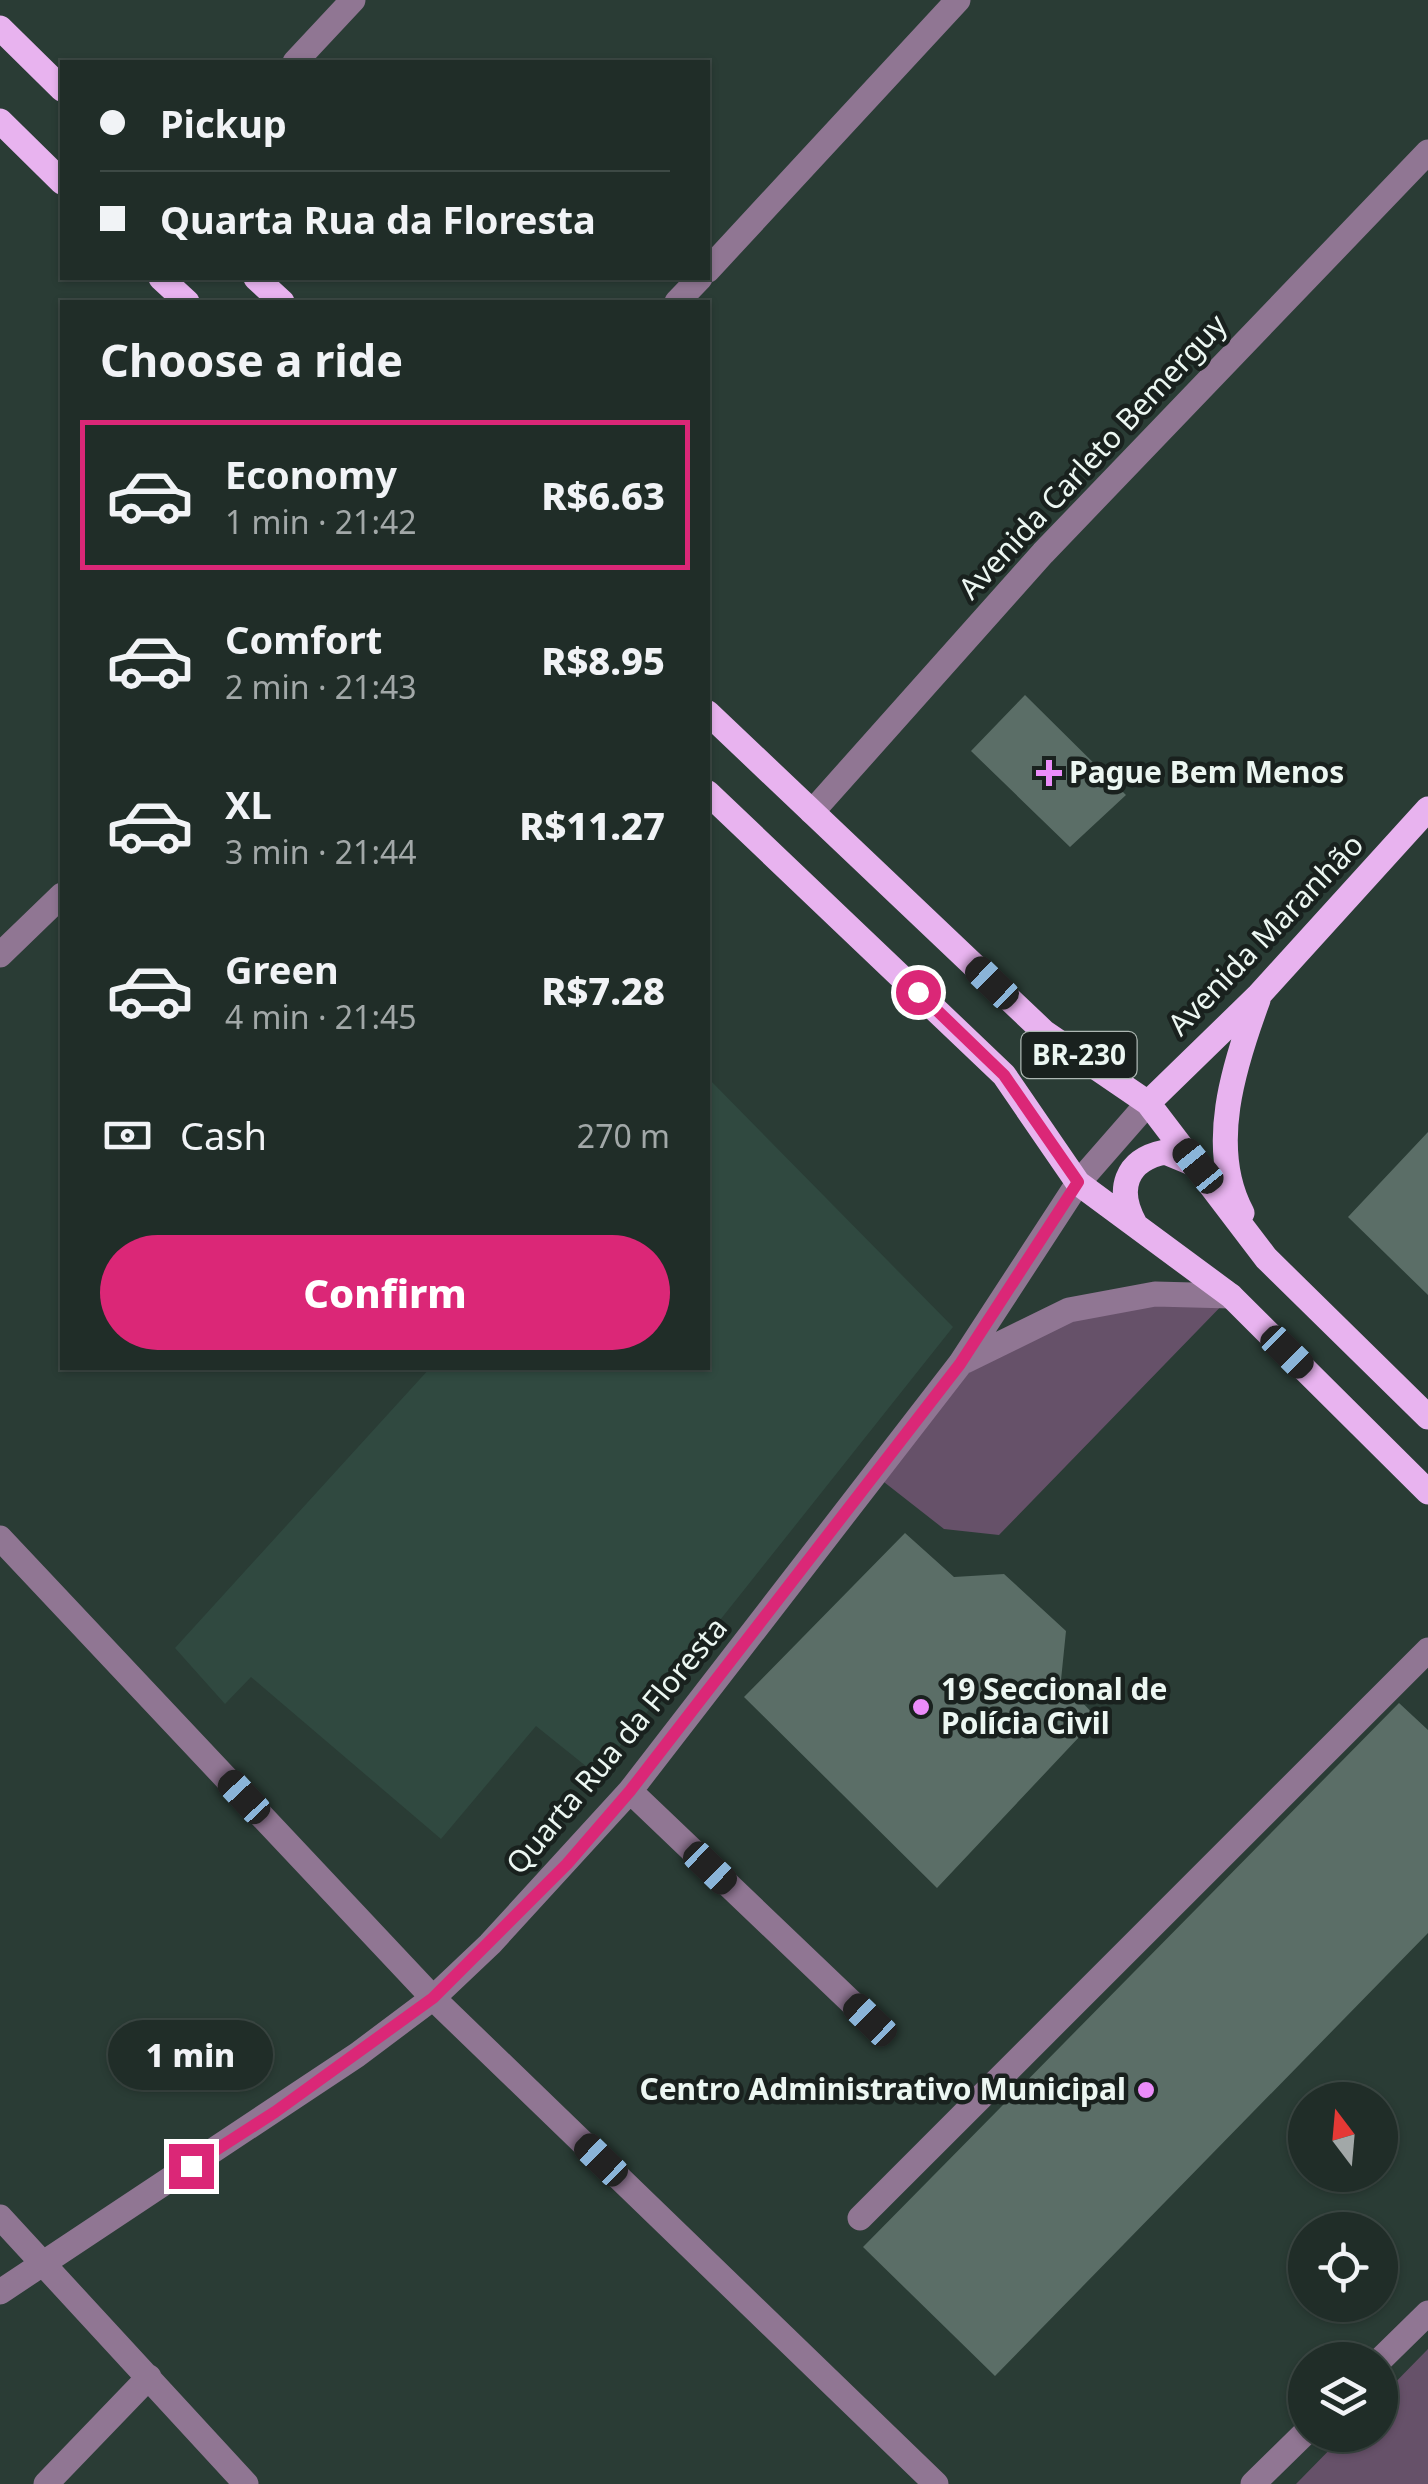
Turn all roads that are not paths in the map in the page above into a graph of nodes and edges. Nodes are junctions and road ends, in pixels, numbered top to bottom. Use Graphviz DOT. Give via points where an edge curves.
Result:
graph roads {
  1 [pos="353,0"];
  2 [pos="958,0"];
  3 [pos="0,28"];
  4 [pos="297,60"];
  5 [pos="60,87"];
  6 [pos="0,120"];
  7 [pos="1428,152"];
  8 [pos="60,180"];
  9 [pos="710,268"];
  10 [pos="163,280"];
  11 [pos="258,280"];
  12 [pos="698,280"];
  13 [pos="185,300"];
  14 [pos="280,300"];
  15 [pos="679,300"];
  16 [pos="710,714"];
  17 [pos="710,795"];
  18 [pos="1428,809"];
  19 [pos="812,812"];
  20 [pos="60,897"];
  21 [pos="0,955"];
  22 [pos="1259,995"];
  23 [pos="1148,1103"];
  24 [pos="1198,1166"];
  25 [pos="1078,1182"];
  26 [pos="1136,1226"];
  27 [pos="1266,1258"];
  28 [pos="1231,1296"];
  29 [pos="960,1364"];
  30 [pos="1426,1413"];
  31 [pos="1428,1492"];
  32 [pos="0,1538"];
  33 [pos="1428,1650"];
  34 [pos="630,1791"];
  35 [pos="433,1998"];
  36 [pos="870,2020"];
  37 [pos="0,2218"];
  38 [pos="860,2218"];
  39 [pos="44,2263"];
  40 [pos="0,2292"];
  41 [pos="1428,2313"];
  42 [pos="1398,2342"];
  43 [pos="149,2377"];
  44 [pos="1288,2450"];
  45 [pos="46,2484"];
  46 [pos="246,2484"];
  47 [pos="936,2484"];
  48 [pos="1253,2484"];
  1 -- 4 [label="street"];
  2 -- 9 [label="street"];
  3 -- 5 [label="main road"];
  6 -- 8 [label="main road"];
  7 -- 19 [label="street, Avenida Carleto Bemerguy" via="1057,539"];
  10 -- 13 [label="main road"];
  11 -- 14 [label="main road"];
  12 -- 15 [label="street"];
  16 -- 19 [label="main road, BR-230"];
  17 -- 25 [label="main road, BR-230" via="1004,1075"];
  18 -- 22 [label="main road, Avenida Maranhão / BR-230"];
  19 -- 23 [label="main road, BR-230" via="1044,1032"];
  20 -- 21 [label="street"];
  22 -- 23 [label="main road, Avenida Maranhão / BR-230"];
  22 -- 27 [label="main road" via="1232,1083 1227,1153 1234,1199"];
  23 -- 24 [label="main road, BR-230"];
  23 -- 25 [label="street, Quarta Rua da Floresta"];
  24 -- 26 [label="main road" via="1165,1152 1138,1162 1123,1195"];
  24 -- 27 [label="main road, BR-230"];
  25 -- 26 [label="main road, BR-230"];
  25 -- 29 [label="street, Quarta Rua da Floresta"];
  26 -- 28 [label="main road, BR-230"];
  27 -- 30 [label="main road, BR-230"];
  28 -- 29 [label="street" via="1154,1294 1069,1310"];
  28 -- 31 [label="main road, BR-230"];
  29 -- 34 [label="street, Quarta Rua da Floresta"];
  32 -- 35 [label="street"];
  33 -- 38 [label="street"];
  34 -- 35 [label="street, Quarta Rua da Floresta"];
  34 -- 36 [label="street"];
  35 -- 39 [label="street, Quarta Rua da Floresta" via="275,2112"];
  35 -- 47 [label="street"];
  37 -- 39 [label="street"];
  39 -- 40 [label="street, Quarta Rua da Floresta"];
  39 -- 43 [label="street"];
  41 -- 42 [label="street"];
  43 -- 45 [label="street"];
  43 -- 46 [label="street"];
  44 -- 48 [label="street"];
}
